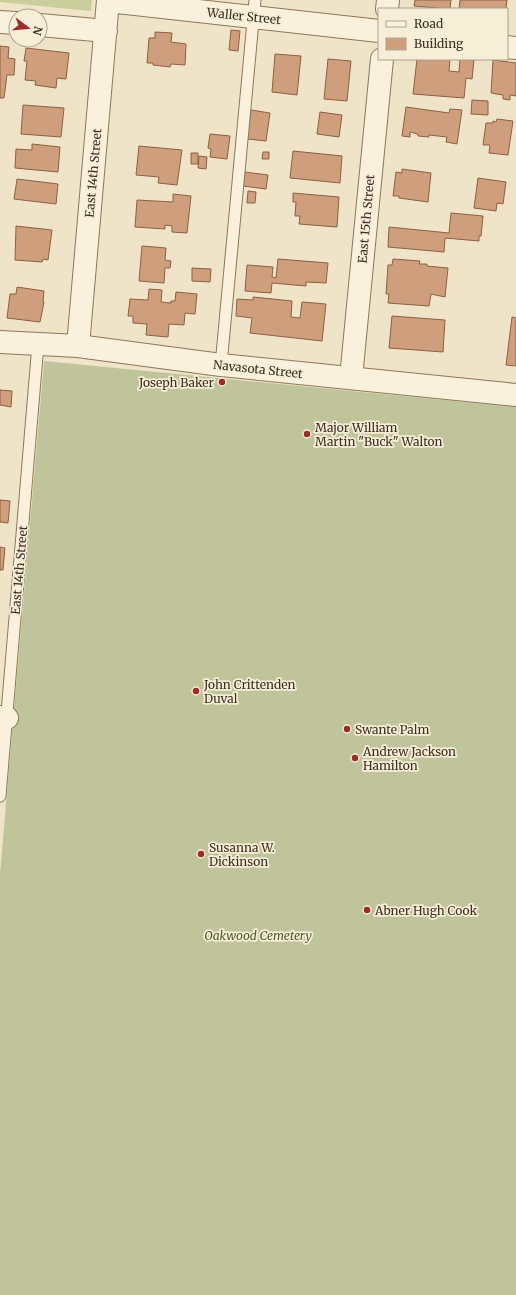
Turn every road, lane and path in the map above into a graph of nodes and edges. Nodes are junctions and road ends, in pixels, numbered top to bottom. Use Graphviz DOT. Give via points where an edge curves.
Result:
graph roads {
  1 [pos="108,0"];
  2 [pos="254,8"];
  3 [pos="48,27"];
  4 [pos="106,31"];
  5 [pos="378,31"];
  6 [pos="382,60"];
  7 [pos="0,342"];
  8 [pos="38,344"];
  9 [pos="78,346"];
  10 [pos="221,365"];
  11 [pos="351,378"];
  12 [pos="516,395"];
  13 [pos="3,717"];
  14 [pos="0,796"];
  1 -- 2 [label="street, Waller Street"];
  1 -- 4 [label="street, East 14th Street"];
  2 -- 5 [label="street, Waller Street"];
  2 -- 10 [label="lane"];
  3 -- 4 [label="street"];
  4 -- 9 [label="street, East 14th Street"];
  6 -- 11 [label="street, East 15th Street"];
  7 -- 8 [label="street, Navasota Street"];
  8 -- 9 [label="street, Navasota Street"];
  8 -- 13 [label="lane, East 14th Street"];
  9 -- 10 [label="street, Navasota Street"];
  10 -- 11 [label="street, Navasota Street"];
  11 -- 12 [label="street, Navasota Street"];
  13 -- 14 [label="lane, East 14th Street"];
}
